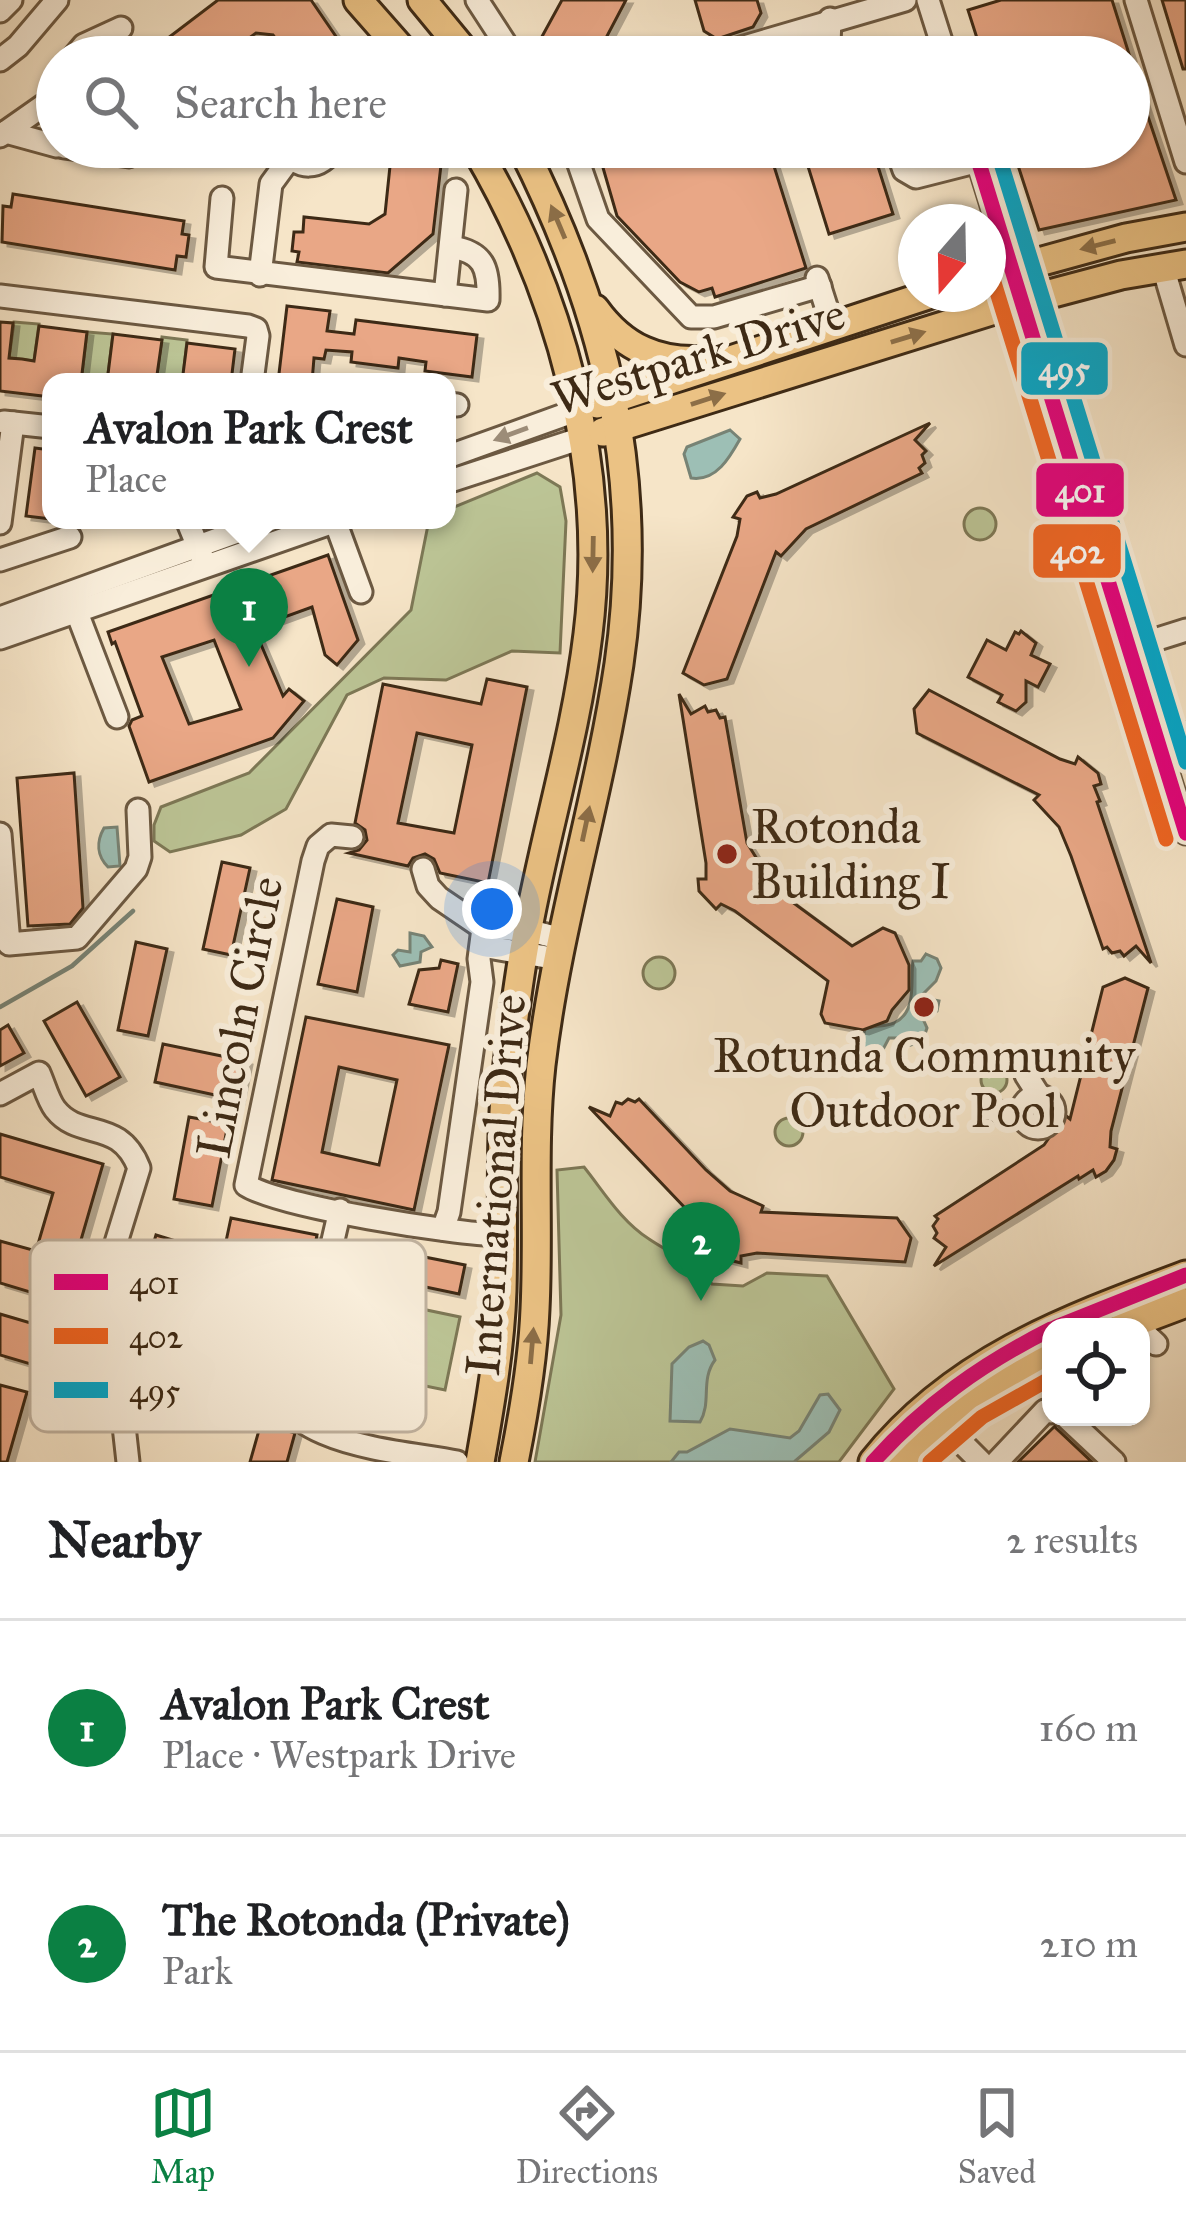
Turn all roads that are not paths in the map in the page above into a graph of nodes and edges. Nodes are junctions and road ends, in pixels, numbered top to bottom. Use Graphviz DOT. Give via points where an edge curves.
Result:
graph roads {
  1 [pos="10,0"];
  2 [pos="57,0"];
  3 [pos="358,0"];
  4 [pos="477,0"];
  5 [pos="905,0"];
  6 [pos="928,0"];
  7 [pos="1136,0"];
  8 [pos="422,2"];
  9 [pos="0,10"];
  10 [pos="830,19"];
  11 [pos="121,28"];
  12 [pos="104,36"];
  13 [pos="390,36"];
  14 [pos="444,36"];
  15 [pos="500,36"];
  16 [pos="776,36"];
  17 [pos="829,36"];
  18 [pos="939,36"];
  19 [pos="1147,36"];
  20 [pos="1150,45"];
  21 [pos="0,59"];
  22 [pos="36,111"];
  23 [pos="3,134"];
  24 [pos="36,141"];
  25 [pos="1186,161"];
  26 [pos="279,168"];
  27 [pos="488,168"];
  28 [pos="532,168"];
  29 [pos="580,168"];
  30 [pos="903,168"];
  31 [pos="941,168"];
  32 [pos="979,168"];
  33 [pos="457,190"];
  34 [pos="222,199"];
  35 [pos="986,204"];
  36 [pos="1186,227"];
  37 [pos="451,247"];
  38 [pos="1174,265"];
  39 [pos="1006,271"];
  40 [pos="260,275"];
  41 [pos="1006,281"];
  42 [pos="445,295"];
  43 [pos="0,296"];
  44 [pos="589,300"];
  45 [pos="1022,302"];
  46 [pos="898,305"];
  47 [pos="832,325"];
  48 [pos="1186,345"];
  49 [pos="734,358"];
  50 [pos="253,373"];
  51 [pos="614,399"];
  52 [pos="6,422"];
  53 [pos="579,424"];
  54 [pos="42,427"];
  55 [pos="619,427"];
  56 [pos="456,455"];
  57 [pos="3,467"];
  58 [pos="456,478"];
  59 [pos="0,523"];
  60 [pos="191,529"];
  61 [pos="253,529"];
  62 [pos="303,529"];
  63 [pos="340,529"];
  64 [pos="70,537"];
  65 [pos="202,556"];
  66 [pos="0,559"];
  67 [pos="361,592"];
  68 [pos="76,610"];
  69 [pos="0,618"];
  70 [pos="1186,630"];
  71 [pos="0,638"];
  72 [pos="1129,649"];
  73 [pos="117,717"];
  74 [pos="1186,734"];
  75 [pos="1159,746"];
  76 [pos="1181,797"];
  77 [pos="138,809"];
  78 [pos="1186,833"];
  79 [pos="0,834"];
  80 [pos="352,837"];
  81 [pos="424,869"];
  82 [pos="2,892"];
  83 [pos="482,937"];
  84 [pos="526,942"];
  85 [pos="560,949"];
  86 [pos="1026,1075"];
  87 [pos="0,1094"];
  88 [pos="992,1110"];
  89 [pos="340,1210"];
  90 [pos="443,1229"];
  91 [pos="500,1234"];
  92 [pos="117,1240"];
  93 [pos="333,1240"];
  94 [pos="1186,1275"];
  95 [pos="1186,1303"];
  96 [pos="1150,1323"];
  97 [pos="1042,1359"];
  98 [pos="1042,1414"];
  99 [pos="940,1422"];
  100 [pos="1076,1426"];
  101 [pos="125,1432"];
  102 [pos="317,1432"];
  103 [pos="128,1462"];
  104 [pos="458,1462"];
  105 [pos="480,1462"];
  106 [pos="514,1462"];
  107 [pos="873,1462"];
  108 [pos="902,1462"];
  109 [pos="982,1462"];
  110 [pos="997,1462"];
  111 [pos="1114,1462"];
  1 -- 9 [label="street"];
  2 -- 21 [label="street"];
  3 -- 13 [label="main road"];
  4 -- 15 [label="street"];
  5 -- 10 [label="street"];
  6 -- 18 [label="street"];
  7 -- 19 [label="street"];
  8 -- 14 [label="main road"];
  10 -- 16 [label="street"];
  10 -- 17 [label="street"];
  11 -- 12 [label="street"];
  20 -- 25 [label="street"];
  22 -- 23 [label="street"];
  23 -- 24 [label="street"];
  26 -- 40 [label="street"];
  27 -- 53 [label="main road, International Drive" via="549,303"];
  44 -- 28 [label="main road, International Drive, one-way"];
  29 -- 47 [label="street" via="598,219 691,317 714,317 818,282"];
  30 -- 31 [label="street" via="916,178"];
  32 -- 35 [label="street"];
  33 -- 37 [label="street"];
  34 -- 40 [label="street" via="216,267"];
  36 -- 39 [label="main road, one-way"];
  37 -- 42 [label="street"];
  37 -- 42 [label="street" via="479,256 488,300"];
  38 -- 45 [label="main road, Westpark Drive"];
  38 -- 48 [label="street"];
  40 -- 42 [label="street"];
  41 -- 45 [label="street"];
  43 -- 50 [label="street" via="248,326 258,337"];
  44 -- 49 [label="main road" via="616,333 654,357"];
  44 -- 51 [label="main road, International Drive"];
  55 -- 45 [label="main road, Westpark Drive, one-way"];
  45 -- 72 [label="street"];
  46 -- 47 [label="main road, Westpark Drive"];
  47 -- 49 [label="main road, Westpark Drive"];
  49 -- 51 [label="main road, Westpark Drive"];
  51 -- 53 [label="main road, Westpark Drive"];
  51 -- 55 [label="main road, International Drive"];
  52 -- 54 [label="street"];
  52 -- 57 [label="street"];
  53 -- 55 [label="main road, Westpark Drive"];
  53 -- 56 [label="street, Westpark Drive, one-way"];
  53 -- 58 [label="street, Westpark Drive"];
  53 -- 84 [label="main road, International Drive, one-way" via="593,519 589,633"];
  85 -- 55 [label="main road, International Drive, one-way" via="622,640 628,517"];
  57 -- 59 [label="street"];
  60 -- 65 [label="street"];
  61 -- 65 [label="street"];
  62 -- 65 [label="street"];
  63 -- 67 [label="street"];
  64 -- 66 [label="street"];
  65 -- 68 [label="street"];
  65 -- 69 [label="street"];
  68 -- 71 [label="street"];
  68 -- 73 [label="street"];
  70 -- 72 [label="street"];
  72 -- 75 [label="street"];
  74 -- 75 [label="street"];
  75 -- 76 [label="street"];
  76 -- 78 [label="street"];
  77 -- 82 [label="street" via="136,869 76,938 9,944"];
  79 -- 82 [label="street"];
  80 -- 89 [label="street, Lincoln Circle" via="332,836 313,861 246,1185"];
  81 -- 83 [label="street" via="428,886"];
  83 -- 84 [label="street"];
  83 -- 90 [label="street"];
  84 -- 85 [label="street"];
  84 -- 91 [label="main road, International Drive" via="504,1100"];
  106 -- 85 [label="main road, International Drive, one-way" via="530,1365 540,1072"];
  86 -- 88 [label="street" via="1053,1108 1051,1122 1037,1128"];
  87 -- 92 [label="street" via="39,1073 55,1109 131,1147 139,1168"];
  89 -- 90 [label="street, Lincoln Circle"];
  89 -- 93 [label="street"];
  90 -- 91 [label="street, Lincoln Circle"];
  91 -- 105 [label="main road, International Drive" via="498,1349"];
  94 -- 107 [label="main road" via="996,1355 916,1412"];
  95 -- 96 [label="main road"];
  97 -- 99 [label="main road"];
  98 -- 110 [label="street"];
  99 -- 108 [label="main road"];
  99 -- 109 [label="street"];
  100 -- 111 [label="street"];
  101 -- 103 [label="street"];
  102 -- 104 [label="street"];
}
